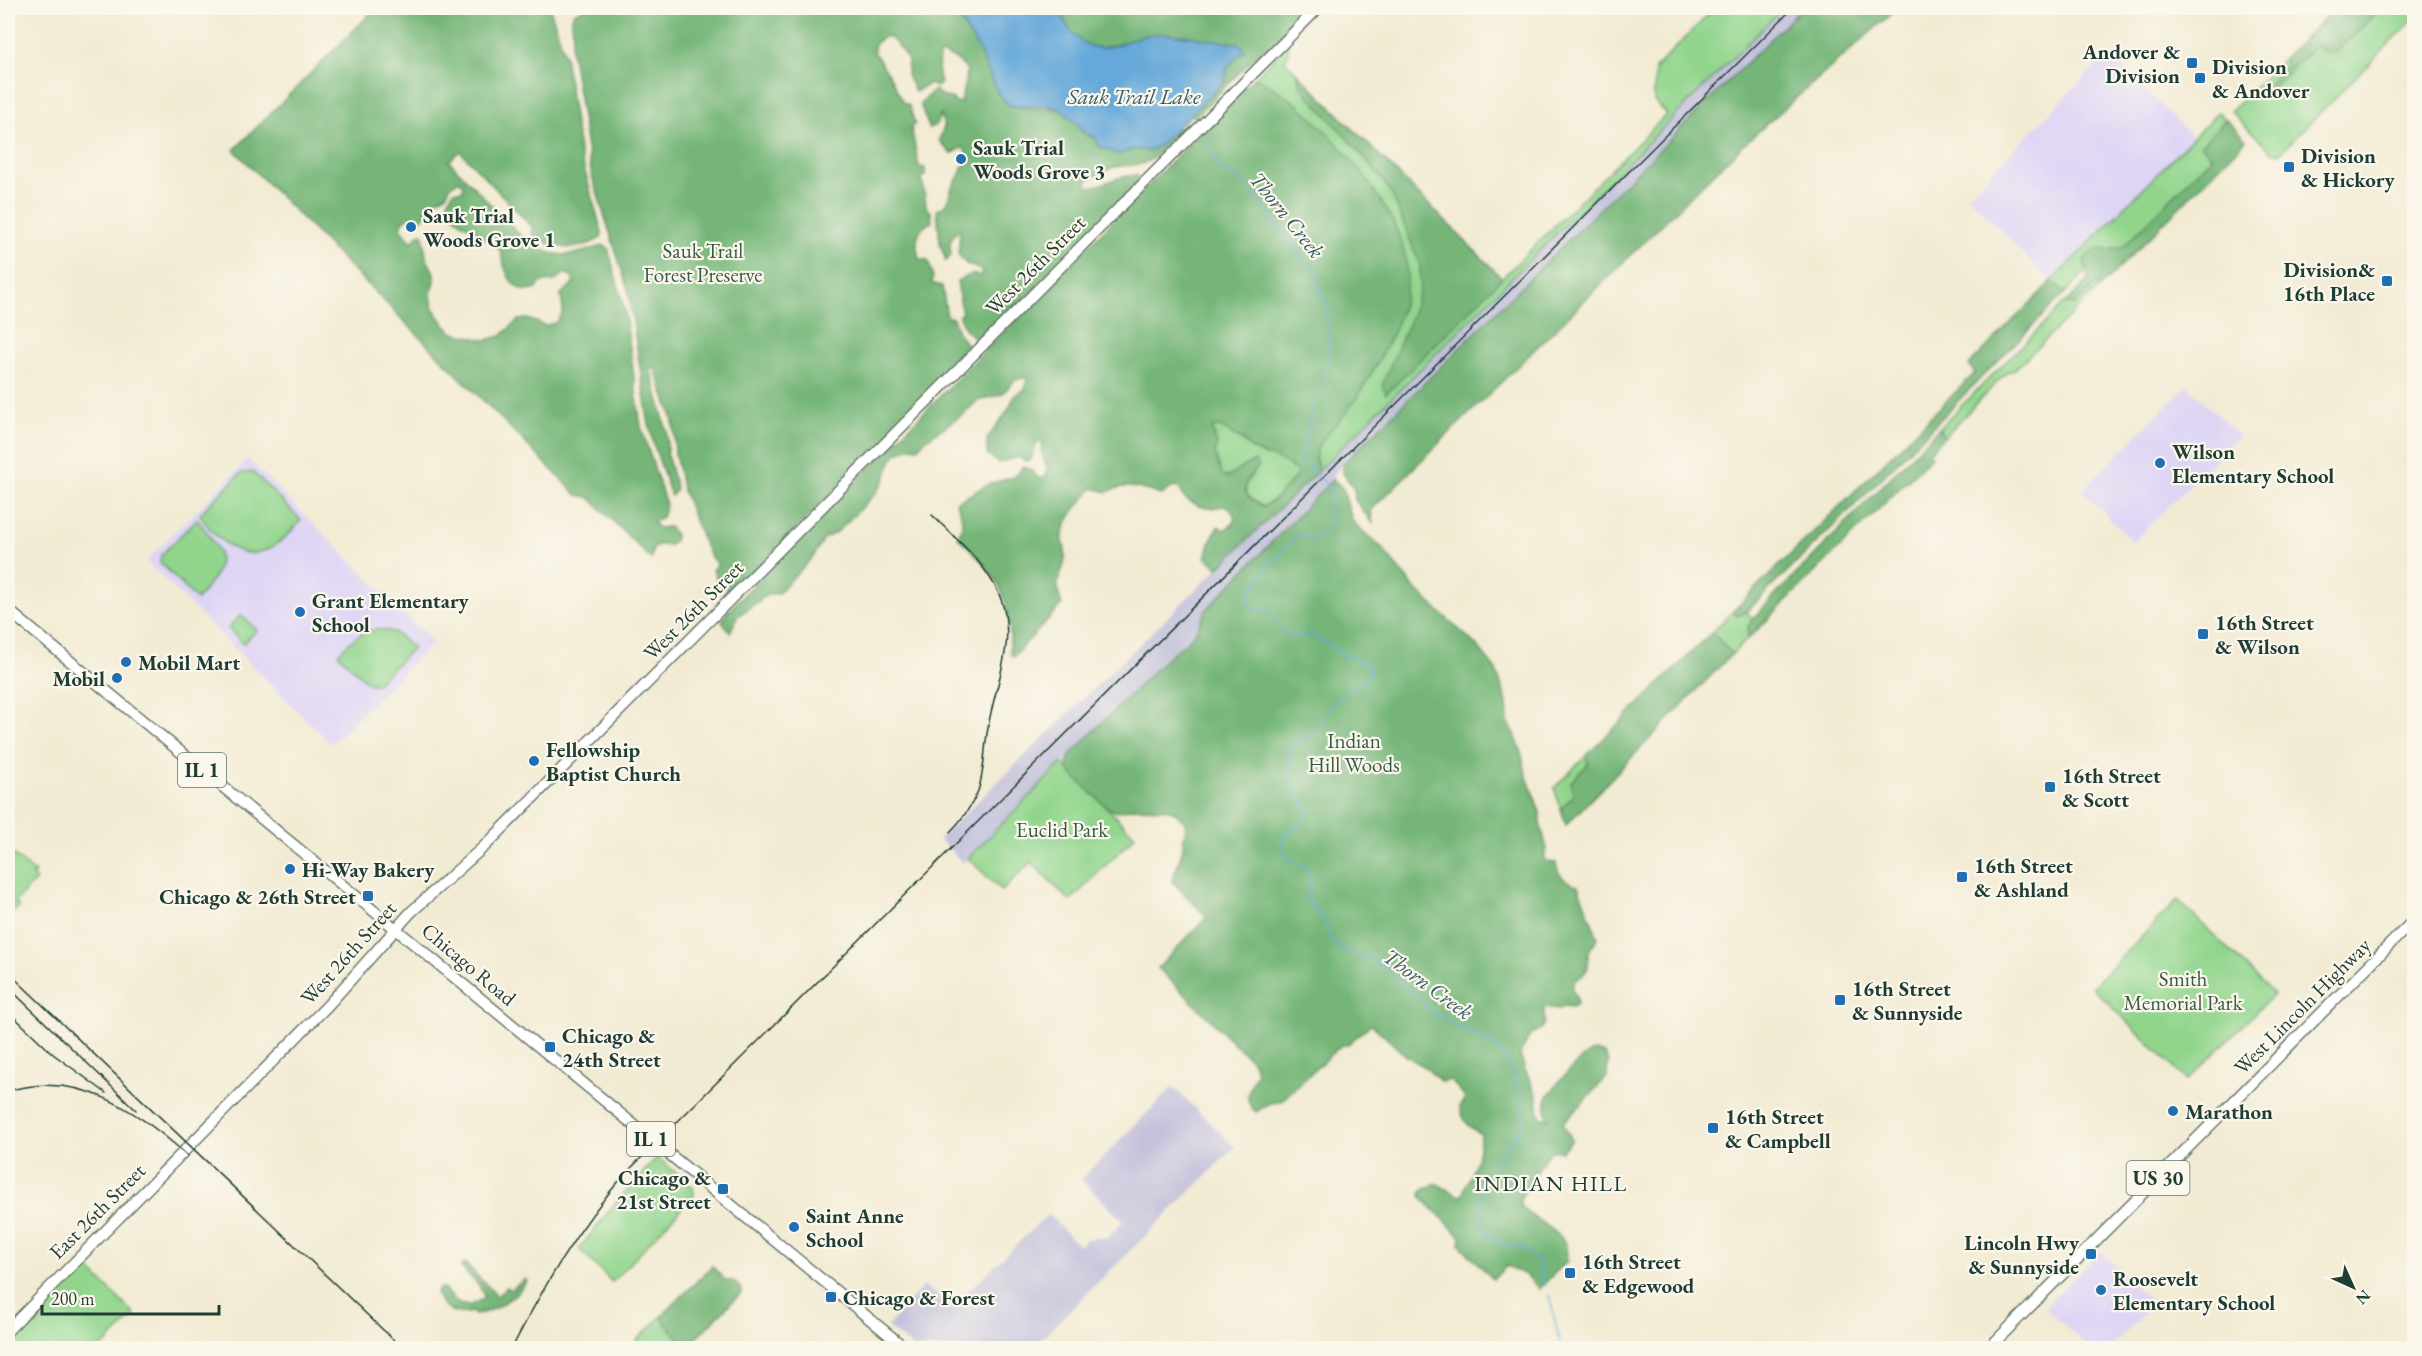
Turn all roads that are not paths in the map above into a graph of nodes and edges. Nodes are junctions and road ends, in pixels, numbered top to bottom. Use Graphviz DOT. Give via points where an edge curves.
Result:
graph roads {
  1 [pos="1318,8"];
  2 [pos="8,610"];
  3 [pos="2415,920"];
  4 [pos="397,929"];
  5 [pos="189,1146"];
  6 [pos="8,1330"];
  7 [pos="905,1348"];
  8 [pos="1989,1348"];
  1 -- 4 [label="street, West 26th Street" via="499,832"];
  2 -- 4 [label="street, Chicago Road / IL 1"];
  3 -- 8 [label="street, West Lincoln Highway / US 30"];
  4 -- 5 [label="street, West 26th Street"];
  4 -- 7 [label="street, Chicago Road / IL 1"];
  5 -- 6 [label="street, East 26th Street"];
}
